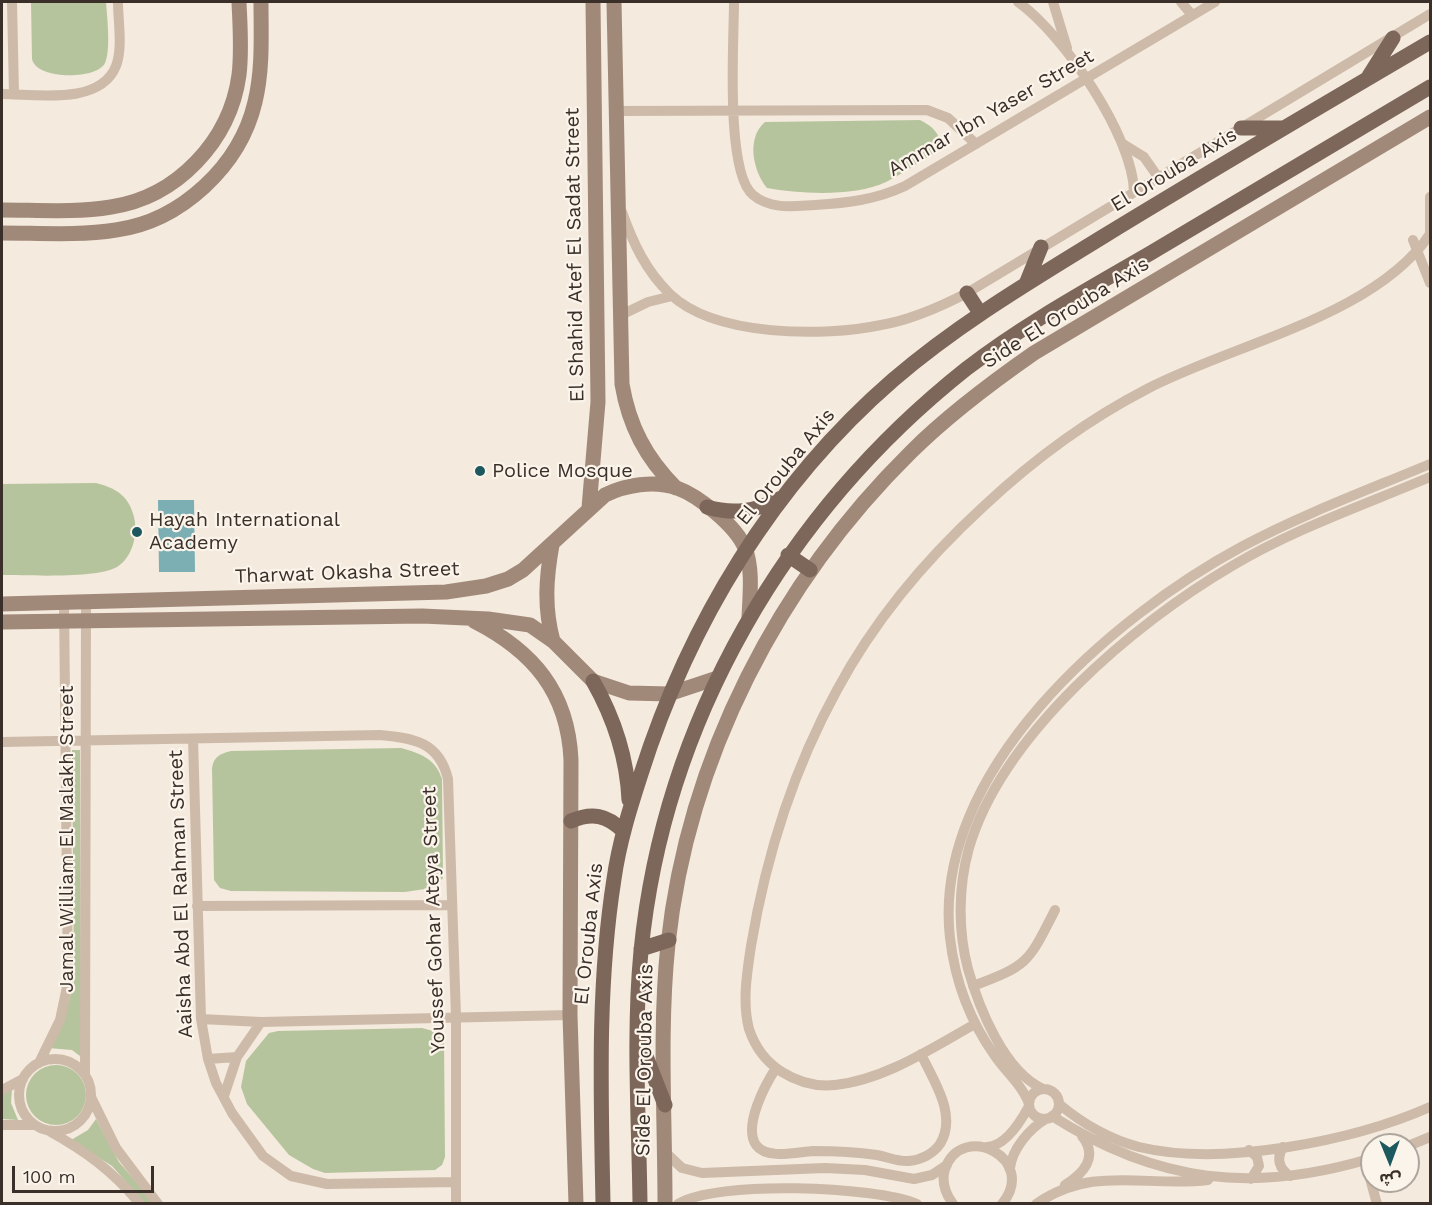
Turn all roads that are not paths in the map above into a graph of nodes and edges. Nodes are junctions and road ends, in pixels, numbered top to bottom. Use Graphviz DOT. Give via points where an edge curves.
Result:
graph roads {
  1 [pos="12,2"];
  2 [pos="118,2"];
  3 [pos="239,2"];
  4 [pos="261,2"];
  5 [pos="592,2"];
  6 [pos="614,2"];
  7 [pos="734,2"];
  8 [pos="1018,2"];
  9 [pos="1053,2"];
  10 [pos="1181,2"];
  11 [pos="1215,2"];
  12 [pos="1431,14"];
  13 [pos="1192,15"];
  14 [pos="1393,38"];
  15 [pos="1431,42"];
  16 [pos="1068,52"];
  17 [pos="1086,78"];
  18 [pos="1367,79"];
  19 [pos="1431,87"];
  20 [pos="594,90"];
  21 [pos="615,90"];
  22 [pos="2,94"];
  23 [pos="14,94"];
  24 [pos="594,111"];
  25 [pos="616,111"];
  26 [pos="734,111"];
  27 [pos="1431,117"];
  28 [pos="1241,128"];
  29 [pos="1283,128"];
  30 [pos="976,144"];
  31 [pos="1123,144"];
  32 [pos="1158,177"];
  33 [pos="1134,192"];
  34 [pos="1431,197"];
  35 [pos="616,198"];
  36 [pos="2,210"];
  37 [pos="2,233"];
  38 [pos="1430,234"];
  39 [pos="1431,238"];
  40 [pos="1413,240"];
  41 [pos="1041,248"];
  42 [pos="1417,253"];
  43 [pos="1431,283"];
  44 [pos="1026,284"];
  45 [pos="966,293"];
  46 [pos="672,296"];
  47 [pos="980,313"];
  48 [pos="619,316"];
  49 [pos="1431,464"];
  50 [pos="1431,477"];
  51 [pos="676,488"];
  52 [pos="784,497"];
  53 [pos="707,507"];
  54 [pos="589,508"];
  55 [pos="552,544"];
  56 [pos="746,550"];
  57 [pos="788,555"];
  58 [pos="810,570"];
  59 [pos="64,603"];
  60 [pos="86,603"];
  61 [pos="2,604"];
  62 [pos="749,617"];
  63 [pos="469,618"];
  64 [pos="64,620"];
  65 [pos="86,620"];
  66 [pos="2,622"];
  67 [pos="553,641"];
  68 [pos="1093,653"];
  69 [pos="1103,662"];
  70 [pos="717,678"];
  71 [pos="593,681"];
  72 [pos="669,694"];
  73 [pos="67,740"];
  74 [pos="84,740"];
  75 [pos="193,740"];
  76 [pos="2,742"];
  77 [pos="630,808"];
  78 [pos="571,820"];
  79 [pos="623,831"];
  80 [pos="452,905"];
  81 [pos="197,906"];
  82 [pos="1055,910"];
  83 [pos="669,940"];
  84 [pos="641,949"];
  85 [pos="969,971"];
  86 [pos="957,974"];
  87 [pos="973,986"];
  88 [pos="570,1015"];
  89 [pos="456,1017"];
  90 [pos="201,1019"];
  91 [pos="261,1022"];
  92 [pos="975,1024"];
  93 [pos="639,1036"];
  94 [pos="921,1054"];
  95 [pos="237,1057"];
  96 [pos="208,1059"];
  97 [pos="39,1063"];
  98 [pos="776,1068"];
  99 [pos="85,1075"];
  100 [pos="23,1079"];
  101 [pos="1043,1089"];
  102 [pos="2,1090"];
  103 [pos="224,1096"];
  104 [pos="92,1097"];
  105 [pos="1059,1104"];
  106 [pos="664,1105"];
  107 [pos="1029,1105"];
  108 [pos="1431,1107"];
  109 [pos="1049,1117"];
  110 [pos="2,1125"];
  111 [pos="35,1125"];
  112 [pos="49,1131"];
  113 [pos="1080,1134"];
  114 [pos="987,1147"];
  115 [pos="1283,1147"];
  116 [pos="1249,1150"];
  117 [pos="665,1152"];
  118 [pos="1360,1161"];
  119 [pos="947,1165"];
  120 [pos="1010,1168"];
  121 [pos="1290,1176"];
  122 [pos="1220,1178"];
  123 [pos="1251,1179"];
  124 [pos="456,1182"];
  125 [pos="1054,1194"];
  126 [pos="140,1203"];
  127 [pos="158,1203"];
  128 [pos="456,1203"];
  129 [pos="576,1203"];
  130 [pos="603,1203"];
  131 [pos="640,1203"];
  132 [pos="665,1203"];
  133 [pos="678,1203"];
  134 [pos="917,1203"];
  135 [pos="953,1203"];
  136 [pos="1002,1203"];
  137 [pos="1036,1203"];
  1 -- 23 [label="street"];
  2 -- 23 [label="street" via="118,54 109,78 85,92"];
  3 -- 36 [label="street" via="239,74 235,95 220,132 192,167 158,192 132,203 90,209"];
  4 -- 37 [label="street" via="260,77 255,103 243,136 208,183 187,201 141,225 86,232"];
  5 -- 20 [label="street, El Shahid Atef El Sadat Street"];
  6 -- 21 [label="street"];
  7 -- 26 [label="street, Ammar Ibn Yaser Street"];
  8 -- 16 [label="street" via="1044,23"];
  9 -- 16 [label="street"];
  10 -- 13 [label="street"];
  11 -- 13 [label="street, Ammar Ibn Yaser Street"];
  12 -- 14 [label="street"];
  13 -- 17 [label="street, Ammar Ibn Yaser Street"];
  14 -- 18 [label="main road"];
  14 -- 28 [label="street"];
  15 -- 18 [label="main road, El Orouba Axis"];
  16 -- 17 [label="street"];
  17 -- 30 [label="street, Ammar Ibn Yaser Street"];
  17 -- 31 [label="street"];
  18 -- 29 [label="main road, El Orouba Axis"];
  19 -- 57 [label="main road" via="1049,313 979,360 932,397 863,463"];
  20 -- 21 [label="street"];
  20 -- 24 [label="street, El Shahid Atef El Sadat Street"];
  21 -- 25 [label="street"];
  22 -- 23 [label="street"];
  24 -- 25 [label="street" via="605,106"];
  24 -- 54 [label="street, El Shahid Atef El Sadat Street" via="598,402"];
  25 -- 26 [label="street"];
  25 -- 35 [label="street"];
  26 -- 30 [label="street" via="927,110 948,118"];
  26 -- 30 [label="street, Ammar Ibn Yaser Street" via="738,163 747,188 759,199 775,205 849,203 878,197"];
  27 -- 58 [label="street, Side El Orouba Axis" via="1034,353 991,383 884,480"];
  28 -- 29 [label="main road"];
  28 -- 32 [label="street"];
  29 -- 44 [label="main road, El Orouba Axis"];
  31 -- 32 [label="street" via="1144,157"];
  31 -- 33 [label="street"];
  32 -- 33 [label="street"];
  33 -- 41 [label="street"];
  34 -- 38 [label="street"];
  35 -- 46 [label="street" via="635,248"];
  35 -- 48 [label="street"];
  38 -- 39 [label="street"];
  38 -- 42 [label="street"];
  40 -- 42 [label="street"];
  41 -- 44 [label="main road"];
  41 -- 45 [label="street"];
  42 -- 43 [label="street"];
  42 -- 98 [label="street" via="1397,272 1345,302 1165,380 1066,438 950,538 890,608 843,679 819,724 784,807 763,881 749,962 747,1016 756,1044"];
  44 -- 47 [label="main road, El Orouba Axis"];
  45 -- 46 [label="street" via="915,316 883,325 787,331 730,324"];
  45 -- 47 [label="main road"];
  46 -- 48 [label="street" via="656,298"];
  47 -- 52 [label="main road, El Orouba Axis" via="891,382 850,421"];
  48 -- 51 [label="street" via="622,384 632,423 650,459"];
  49 -- 68 [label="street" via="1284,525 1242,547 1156,601"];
  50 -- 69 [label="street" via="1234,564 1162,613"];
  51 -- 53 [label="street, Tharwat Okasha Street"];
  51 -- 54 [label="street, Tharwat Okasha Street" via="620,488"];
  52 -- 53 [label="main road" via="755,510"];
  52 -- 56 [label="main road, El Orouba Axis"];
  53 -- 56 [label="street, Tharwat Okasha Street" via="730,524"];
  54 -- 55 [label="street, Tharwat Okasha Street"];
  55 -- 60 [label="street, Tharwat Okasha Street" via="508,579 468,590"];
  55 -- 67 [label="street" via="546,586"];
  56 -- 62 [label="street, Tharwat Okasha Street"];
  56 -- 72 [label="main road, El Orouba Axis" via="703,623"];
  57 -- 58 [label="main road"];
  57 -- 62 [label="main road"];
  58 -- 83 [label="street, Side El Orouba Axis" via="758,656 716,751 686,844"];
  59 -- 60 [label="street, Tharwat Okasha Street"];
  59 -- 61 [label="street, Tharwat Okasha Street"];
  59 -- 64 [label="street, Jamal William El Malakh Street"];
  60 -- 65 [label="street, Jamal William El Malakh Street"];
  62 -- 70 [label="main road"];
  63 -- 65 [label="street, Tharwat Okasha Street"];
  63 -- 67 [label="street, Tharwat Okasha Street" via="530,625"];
  63 -- 78 [label="street" via="519,648 561,705 570,744"];
  64 -- 65 [label="street, Tharwat Okasha Street"];
  64 -- 66 [label="street, Tharwat Okasha Street"];
  64 -- 73 [label="street, Jamal William El Malakh Street"];
  65 -- 74 [label="street, Jamal William El Malakh Street"];
  67 -- 71 [label="street, Tharwat Okasha Street"];
  68 -- 69 [label="street"];
  68 -- 86 [label="street" via="1018,734 983,786 965,823 949,893 950,938"];
  69 -- 85 [label="street" via="1039,727 1000,781 981,817 968,850 961,896 962,942"];
  70 -- 72 [label="street, Tharwat Okasha Street"];
  70 -- 84 [label="main road" via="687,752 666,820"];
  71 -- 72 [label="street, Tharwat Okasha Street" via="629,693"];
  71 -- 77 [label="main road" via="620,742"];
  72 -- 77 [label="main road, El Orouba Axis"];
  73 -- 74 [label="street, Youssef Gohar Ateya Street"];
  73 -- 76 [label="street, Youssef Gohar Ateya Street"];
  73 -- 97 [label="street, Jamal William El Malakh Street" via="68,982 60,1020"];
  74 -- 75 [label="street, Youssef Gohar Ateya Street"];
  74 -- 99 [label="street, Jamal William El Malakh Street"];
  75 -- 80 [label="street, Youssef Gohar Ateya Street" via="380,735 411,739 428,746 439,755 448,779"];
  75 -- 81 [label="street, Aaisha Abd El Rahman Street"];
  77 -- 79 [label="main road, El Orouba Axis"];
  78 -- 79 [label="main road" via="599,815"];
  78 -- 88 [label="street"];
  79 -- 130 [label="main road, El Orouba Axis" via="600,1003"];
  80 -- 81 [label="street"];
  80 -- 89 [label="street, Youssef Gohar Ateya Street"];
  81 -- 90 [label="street, Aaisha Abd El Rahman Street"];
  82 -- 87 [label="street" via="1028,960 1014,970"];
  83 -- 84 [label="main road"];
  83 -- 106 [label="street, Side El Orouba Axis" via="663,1022"];
  84 -- 93 [label="main road"];
  85 -- 86 [label="street"];
  85 -- 87 [label="street"];
  86 -- 92 [label="street"];
  87 -- 101 [label="street" via="1007,1055"];
  88 -- 89 [label="street"];
  88 -- 129 [label="street"];
  89 -- 91 [label="street"];
  89 -- 124 [label="street, Youssef Gohar Ateya Street"];
  90 -- 91 [label="street"];
  90 -- 96 [label="street, Aaisha Abd El Rahman Street"];
  91 -- 95 [label="street"];
  92 -- 94 [label="street"];
  92 -- 107 [label="street"];
  93 -- 106 [label="main road"];
  93 -- 131 [label="main road"];
  94 -- 98 [label="street" via="867,1077 835,1085 799,1081"];
  94 -- 98 [label="street" via="944,1102 946,1124 935,1149 910,1161 844,1152 774,1154 761,1150 753,1138 754,1118"];
  95 -- 96 [label="street"];
  95 -- 103 [label="street"];
  96 -- 103 [label="street, Aaisha Abd El Rahman Street"];
  97 -- 99 [label="street" via="64,1060"];
  97 -- 100 [label="street"];
  99 -- 104 [label="street"];
  100 -- 102 [label="street"];
  100 -- 111 [label="street" via="22,1109"];
  101 -- 105 [label="street" via="1055,1093"];
  101 -- 107 [label="street" via="1033,1093"];
  103 -- 124 [label="street, Aaisha Abd El Rahman Street" via="263,1156 291,1176 327,1184"];
  104 -- 112 [label="street" via="78,1124"];
  104 -- 127 [label="street" via="116,1148"];
  105 -- 109 [label="street"];
  105 -- 116 [label="street" via="1096,1130 1140,1147 1171,1152"];
  106 -- 117 [label="street, Side El Orouba Axis"];
  107 -- 109 [label="street" via="1035,1116"];
  107 -- 114 [label="street" via="1001,1143"];
  108 -- 115 [label="street" via="1353,1133"];
  109 -- 113 [label="street"];
  109 -- 120 [label="street" via="1017,1149"];
  110 -- 111 [label="street"];
  111 -- 112 [label="street"];
  112 -- 126 [label="street" via="100,1162"];
  113 -- 122 [label="street" via="1125,1156"];
  113 -- 125 [label="street" via="1090,1153 1086,1168"];
  114 -- 119 [label="street" via="967,1147"];
  114 -- 120 [label="street"];
  115 -- 116 [label="street"];
  115 -- 121 [label="street" via="1279,1160"];
  116 -- 123 [label="street" via="1259,1161 1258,1172"];
  117 -- 119 [label="street" via="682,1168 702,1173 825,1168 914,1179 932,1175"];
  117 -- 132 [label="street, Side El Orouba Axis"];
  118 -- 121 [label="street"];
  119 -- 135 [label="street" via="944,1185"];
  120 -- 136 [label="street" via="1011,1186"];
  121 -- 123 [label="street"];
  122 -- 123 [label="street"];
  122 -- 125 [label="street" via="1108,1179"];
  124 -- 128 [label="street, Youssef Gohar Ateya Street"];
  125 -- 137 [label="street"];
  133 -- 134 [label="street" via="701,1194 787,1189 876,1193"];
}
